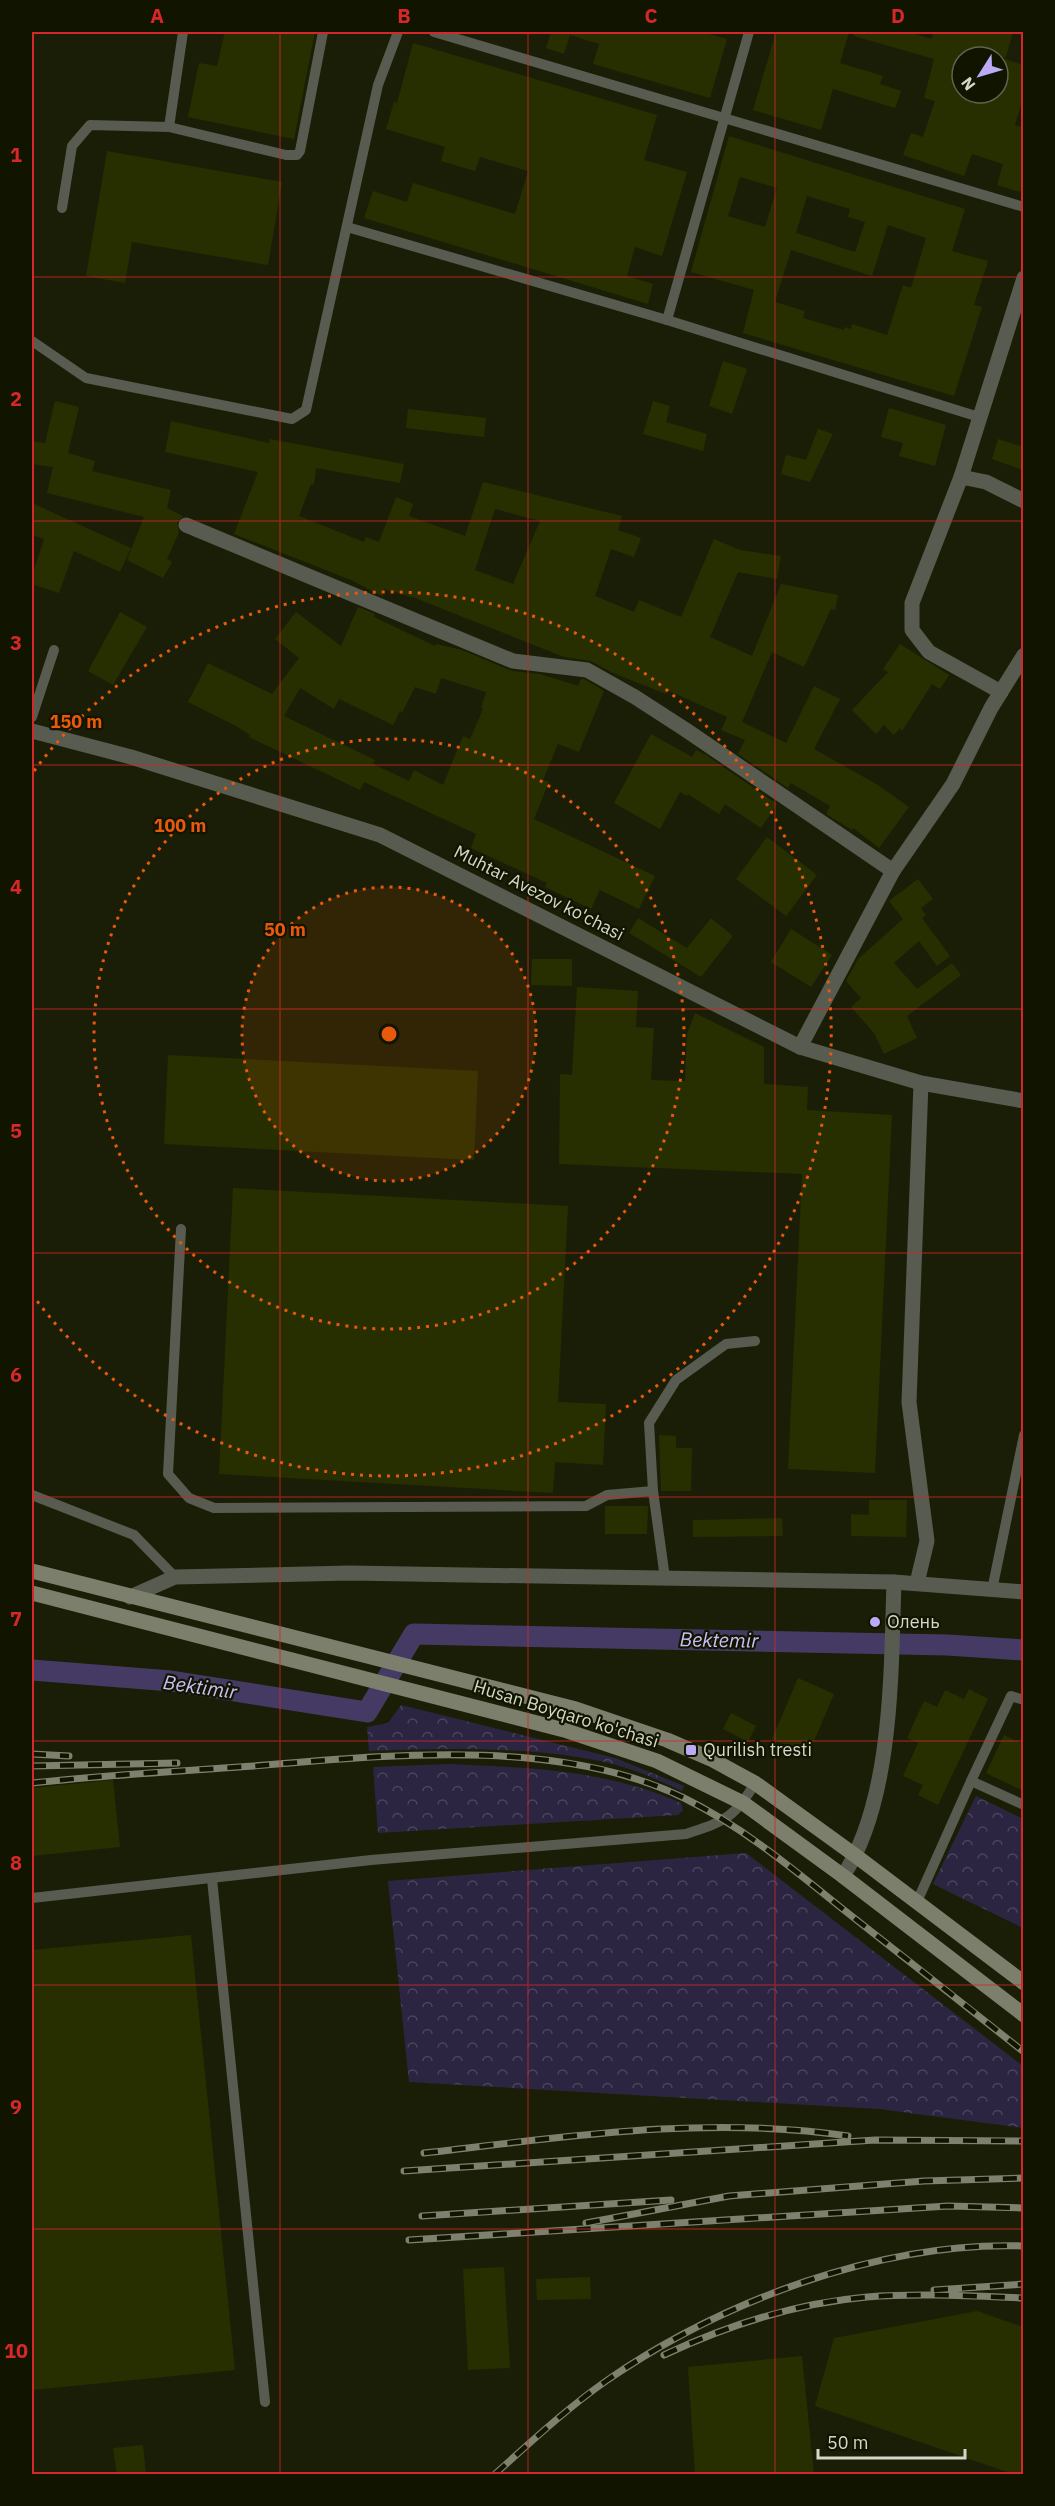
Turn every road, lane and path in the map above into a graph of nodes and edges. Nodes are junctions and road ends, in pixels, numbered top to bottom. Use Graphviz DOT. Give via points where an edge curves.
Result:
graph roads {
  1 [pos="183,32"];
  2 [pos="323,32"];
  3 [pos="398,32"];
  4 [pos="434,32"];
  5 [pos="749,32"];
  6 [pos="724,118"];
  7 [pos="169,127"];
  8 [pos="1023,207"];
  9 [pos="62,208"];
  10 [pos="347,226"];
  11 [pos="1023,278"];
  12 [pos="667,320"];
  13 [pos="32,341"];
  14 [pos="979,417"];
  15 [pos="961,477"];
  16 [pos="1023,501"];
  17 [pos="186,525"];
  18 [pos="54,650"];
  19 [pos="1023,655"];
  20 [pos="1001,692"];
  21 [pos="32,717"];
  22 [pos="32,731"];
  23 [pos="893,871"];
  24 [pos="800,1047"];
  25 [pos="921,1083"];
  26 [pos="1023,1101"];
  27 [pos="181,1228"];
  28 [pos="755,1341"];
  29 [pos="1023,1435"];
  30 [pos="653,1491"];
  31 [pos="32,1495"];
  32 [pos="32,1571"];
  33 [pos="175,1577"];
  34 [pos="665,1578"];
  35 [pos="894,1582"];
  36 [pos="916,1582"];
  37 [pos="992,1590"];
  38 [pos="1023,1592"];
  39 [pos="32,1593"];
  40 [pos="130,1597"];
  41 [pos="1023,1700"];
  42 [pos="971,1781"];
  43 [pos="755,1783"];
  44 [pos="743,1803"];
  45 [pos="1023,1805"];
  46 [pos="856,1856"];
  47 [pos="843,1876"];
  48 [pos="212,1879"];
  49 [pos="32,1898"];
  50 [pos="916,1904"];
  51 [pos="1023,1983"];
  52 [pos="1023,2015"];
  53 [pos="265,2402"];
  1 -- 7 [label="lane"];
  2 -- 7 [label="lane" via="297,155"];
  3 -- 10 [label="lane" via="378,85"];
  4 -- 6 [label="lane"];
  5 -- 6 [label="lane"];
  6 -- 8 [label="lane"];
  6 -- 12 [label="lane"];
  7 -- 9 [label="lane" via="90,125 72,146"];
  10 -- 12 [label="lane"];
  10 -- 13 [label="lane" via="306,410 292,419 87,378"];
  11 -- 14 [label="street"];
  12 -- 14 [label="lane"];
  14 -- 15 [label="street"];
  15 -- 16 [label="street" via="986,482"];
  15 -- 20 [label="street" via="912,603 912,630 929,652"];
  17 -- 23 [label="street" via="513,661 587,670 686,730"];
  18 -- 21 [label="lane"];
  19 -- 20 [label="street"];
  20 -- 23 [label="street" via="953,784"];
  22 -- 24 [label="street, Muhtar Avezov ko'chasi" via="131,757 380,835"];
  23 -- 24 [label="street"];
  24 -- 25 [label="street, Muhtar Avezov ko'chasi"];
  25 -- 26 [label="street, Muhtar Avezov ko'chasi"];
  25 -- 36 [label="street" via="909,1402 927,1541"];
  27 -- 30 [label="lane" via="168,1474 189,1498 214,1508 586,1506 607,1495"];
  28 -- 30 [label="lane" via="726,1344 676,1380 649,1423"];
  29 -- 37 [label="lane"];
  30 -- 34 [label="lane"];
  31 -- 33 [label="lane" via="134,1535"];
  32 -- 40 [label="main road, Husan Boyqaro ko'chasi"];
  33 -- 34 [label="street" via="350,1573"];
  33 -- 40 [label="street"];
  34 -- 35 [label="street"];
  35 -- 36 [label="street"];
  35 -- 46 [label="street" via="891,1696 872,1814"];
  36 -- 37 [label="street"];
  37 -- 38 [label="street"];
  39 -- 44 [label="main road, Husan Boyqaro ko'chasi" via="611,1744 701,1780"];
  40 -- 43 [label="main road, Husan Boyqaro ko'chasi" via="623,1723 711,1759"];
  41 -- 42 [label="lane" via="1011,1696"];
  42 -- 45 [label="lane"];
  42 -- 50 [label="lane"];
  43 -- 44 [label="lane"];
  43 -- 46 [label="main road, Husan Boyqaro ko'chasi"];
  44 -- 47 [label="main road, Husan Boyqaro ko'chasi"];
  44 -- 48 [label="lane" via="726,1820 686,1834 371,1860"];
  46 -- 47 [label="street"];
  46 -- 50 [label="main road, Husan Boyqaro ko'chasi"];
  47 -- 52 [label="main road, Husan Boyqaro ko'chasi"];
  48 -- 49 [label="lane"];
  48 -- 53 [label="lane"];
  50 -- 51 [label="main road, Husan Boyqaro ko'chasi"];
}
